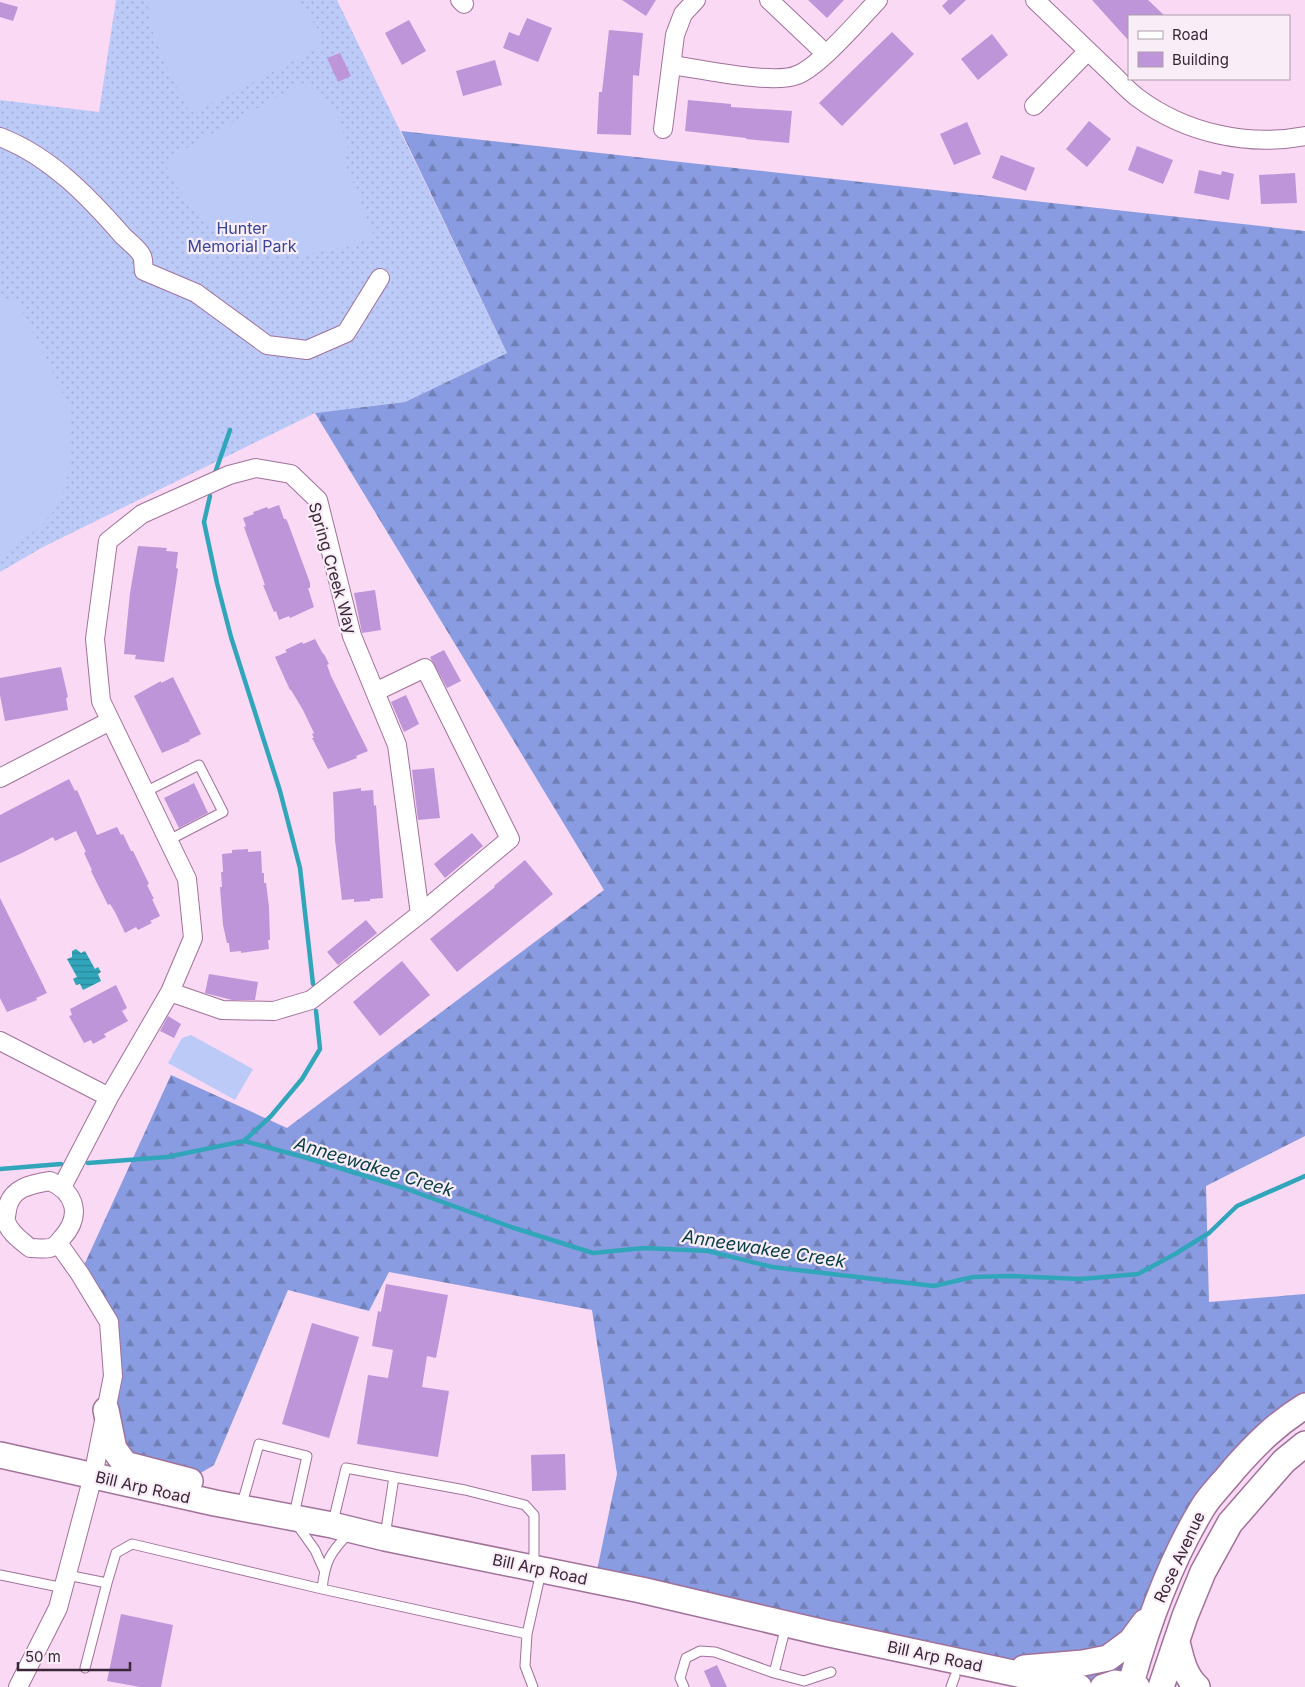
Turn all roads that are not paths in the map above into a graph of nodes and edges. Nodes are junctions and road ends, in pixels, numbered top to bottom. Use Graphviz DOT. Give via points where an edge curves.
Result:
graph roads {
  1 [pos="696,0"];
  2 [pos="769,0"];
  3 [pos="878,0"];
  4 [pos="1035,0"];
  5 [pos="1088,51"];
  6 [pos="826,54"];
  7 [pos="672,65"];
  8 [pos="1034,106"];
  9 [pos="662,129"];
  10 [pos="1305,136"];
  11 [pos="0,137"];
  12 [pos="380,278"];
  13 [pos="375,692"];
  14 [pos="110,721"];
  15 [pos="0,778"];
  16 [pos="145,792"];
  17 [pos="169,840"];
  18 [pos="420,914"];
  19 [pos="170,992"];
  20 [pos="0,1041"];
  21 [pos="109,1097"];
  22 [pos="62,1187"];
  23 [pos="58,1243"];
  24 [pos="1305,1406"];
  25 [pos="106,1410"];
  26 [pos="1305,1444"];
  27 [pos="0,1455"];
  28 [pos="93,1476"];
  29 [pos="394,1477"];
  30 [pos="215,1503"];
  31 [pos="241,1508"];
  32 [pos="293,1519"];
  33 [pos="342,1528"];
  34 [pos="385,1538"];
  35 [pos="538,1569"];
  36 [pos="324,1570"];
  37 [pos="0,1575"];
  38 [pos="65,1581"];
  39 [pos="107,1583"];
  40 [pos="322,1589"];
  41 [pos="1156,1605"];
  42 [pos="787,1624"];
  43 [pos="527,1634"];
  44 [pos="1177,1642"];
  45 [pos="890,1646"];
  46 [pos="85,1668"];
  47 [pos="831,1672"];
  48 [pos="774,1673"];
  49 [pos="1006,1679"];
  50 [pos="953,1682"];
  51 [pos="18,1687"];
  52 [pos="534,1687"];
  53 [pos="684,1687"];
  54 [pos="1078,1687"];
  55 [pos="1104,1687"];
  56 [pos="1132,1687"];
  57 [pos="1161,1687"];
  58 [pos="1197,1687"];
  1 -- 7 [label="street" via="678,24"];
  2 -- 6 [label="street"];
  3 -- 6 [label="street"];
  4 -- 5 [label="street"];
  5 -- 8 [label="street"];
  5 -- 10 [label="street" via="1138,98 1178,122 1248,140"];
  6 -- 7 [label="street" via="803,73 777,79"];
  7 -- 9 [label="street"];
  11 -- 12 [label="street" via="46,162 70,181 142,255 144,271 196,293 267,345 307,350 346,333"];
  13 -- 14 [label="street, Spring Creek Way" via="352,636 318,500 291,474 256,468 229,474 142,514 108,541 95,639 101,701"];
  13 -- 18 [label="street, Spring Creek Way" via="397,745"];
  13 -- 18 [label="street" via="424,668 510,839"];
  14 -- 15 [label="street"];
  14 -- 16 [label="street, Spring Creek Way"];
  16 -- 17 [label="street, Spring Creek Way"];
  16 -- 17 [label="lane" via="199,765 223,812"];
  17 -- 19 [label="street, Spring Creek Way" via="187,879 193,938"];
  18 -- 19 [label="street" via="311,1000 274,1011 222,1010"];
  19 -- 21 [label="street, Spring Creek Way"];
  20 -- 21 [label="street"];
  21 -- 22 [label="street, Spring Creek Way"];
  22 -- 23 [label="street" via="74,1212 72,1228"];
  22 -- 23 [label="street" via="50,1181 30,1184 15,1192 8,1206 6,1221 14,1234 30,1248 51,1248"];
  23 -- 25 [label="street" via="109,1322 113,1376"];
  24 -- 41 [label="main road, Rose Avenue" via="1262,1438 1204,1506 1175,1558"];
  25 -- 28 [label="street"];
  25 -- 30 [label="main road" via="114,1449 125,1464 189,1480"];
  26 -- 44 [label="main road, Rose Avenue" via="1284,1461 1230,1523 1203,1572"];
  27 -- 28 [label="main road, Bill Arp Road"];
  28 -- 30 [label="main road, Bill Arp Road"];
  28 -- 38 [label="street"];
  29 -- 33 [label="lane" via="346,1468"];
  29 -- 34 [label="lane"];
  29 -- 35 [label="lane" via="525,1506 534,1515"];
  30 -- 31 [label="main road, Bill Arp Road"];
  31 -- 32 [label="main road, Bill Arp Road"];
  31 -- 32 [label="lane" via="259,1444 307,1456"];
  32 -- 33 [label="main road, Bill Arp Road"];
  32 -- 36 [label="lane" via="315,1550"];
  33 -- 34 [label="main road, Bill Arp Road"];
  33 -- 36 [label="lane"];
  34 -- 35 [label="main road, Bill Arp Road"];
  35 -- 42 [label="main road, Bill Arp Road"];
  35 -- 43 [label="lane"];
  36 -- 40 [label="lane"];
  37 -- 38 [label="lane"];
  38 -- 39 [label="lane"];
  38 -- 51 [label="street" via="58,1608"];
  39 -- 40 [label="lane" via="116,1553 132,1544"];
  39 -- 46 [label="lane"];
  40 -- 43 [label="lane"];
  41 -- 49 [label="main road" via="1131,1641 1108,1658"];
  41 -- 56 [label="main road, Rose Avenue"];
  42 -- 45 [label="main road, Bill Arp Road"];
  42 -- 48 [label="lane"];
  43 -- 52 [label="lane" via="525,1666"];
  44 -- 57 [label="main road, Rose Avenue"];
  44 -- 58 [label="main road" via="1183,1666"];
  45 -- 49 [label="main road, Bill Arp Road"];
  45 -- 50 [label="main road" via="894,1662"];
  47 -- 48 [label="lane" via="804,1681"];
  48 -- 53 [label="lane" via="715,1652 700,1651 686,1658 680,1678"];
  49 -- 50 [label="main road"];
  49 -- 54 [label="main road, Bill Arp Road"];
  55 -- 56 [label="main road" via="1115,1683"];
}
